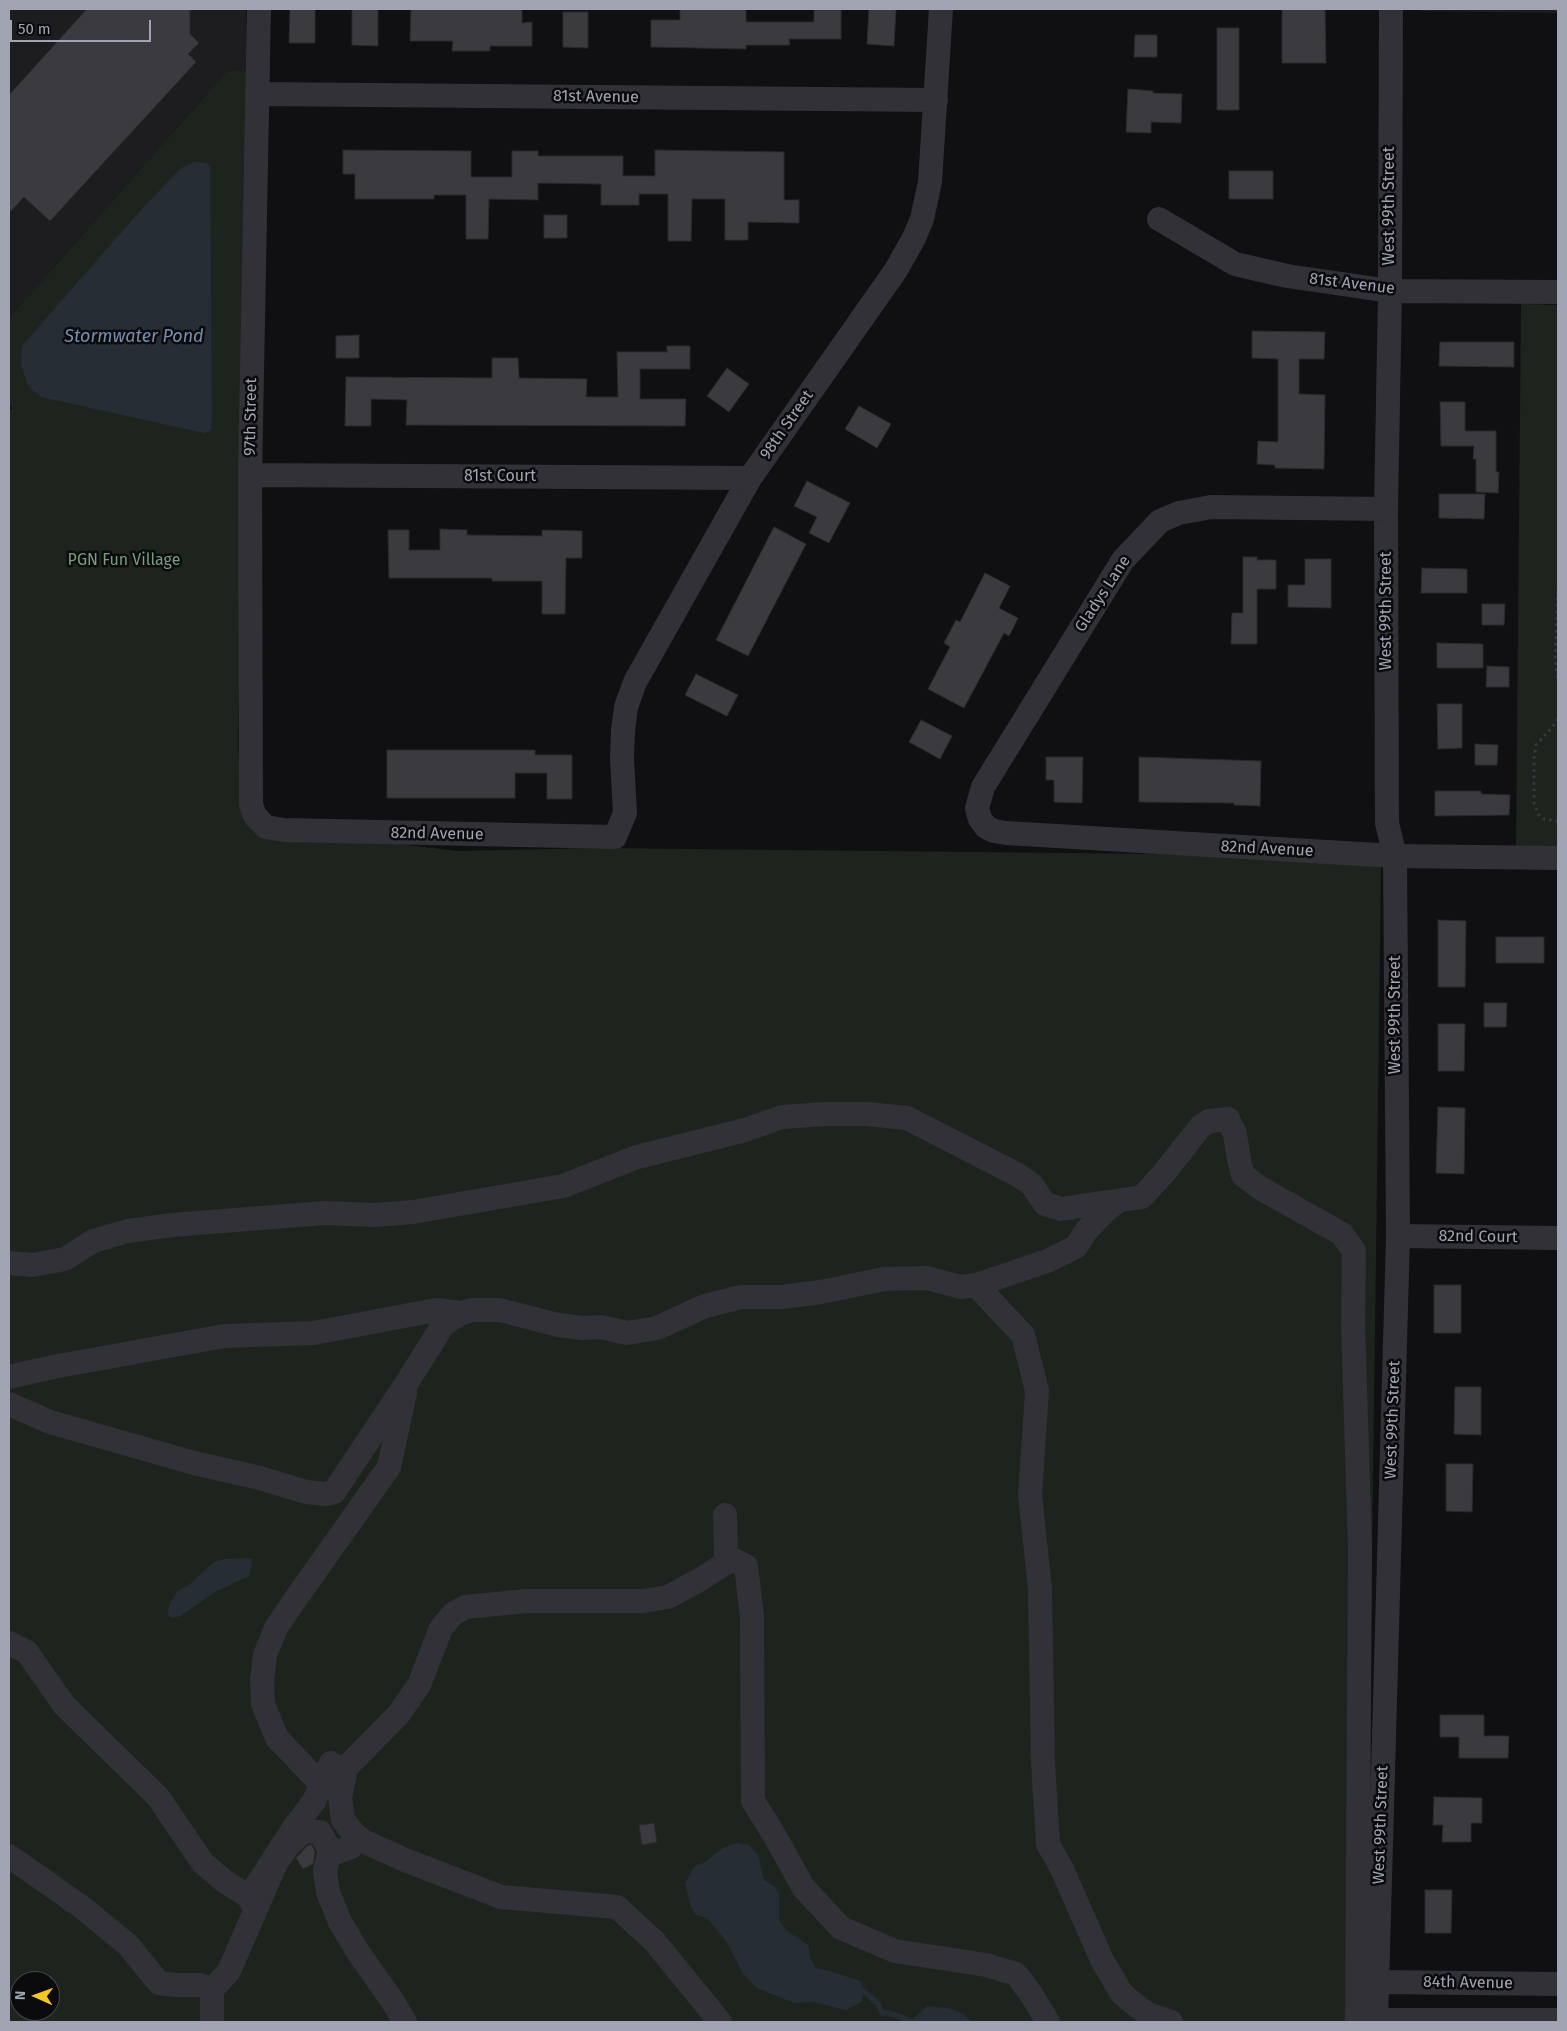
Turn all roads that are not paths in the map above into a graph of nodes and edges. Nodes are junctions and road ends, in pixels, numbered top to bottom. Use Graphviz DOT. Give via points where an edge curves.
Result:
graph roads {
  1 [pos="258,9"];
  2 [pos="941,9"];
  3 [pos="1391,9"];
  4 [pos="257,94"];
  5 [pos="936,100"];
  6 [pos="1159,219"];
  7 [pos="1390,290"];
  8 [pos="1558,292"];
  9 [pos="250,475"];
  10 [pos="750,478"];
  11 [pos="1386,509"];
  12 [pos="980,819"];
  13 [pos="260,822"];
  14 [pos="615,837"];
  15 [pos="1395,856"];
  16 [pos="1558,858"];
  17 [pos="1121,1199"];
  18 [pos="1398,1236"];
  19 [pos="1558,1238"];
  20 [pos="9,1263"];
  21 [pos="967,1285"];
  22 [pos="446,1316"];
  23 [pos="9,1377"];
  24 [pos="406,1384"];
  25 [pos="9,1404"];
  26 [pos="725,1515"];
  27 [pos="732,1559"];
  28 [pos="9,1643"];
  29 [pos="343,1772"];
  30 [pos="321,1784"];
  31 [pos="356,1836"];
  32 [pos="330,1850"];
  33 [pos="9,1856"];
  34 [pos="252,1903"];
  35 [pos="1377,1982"];
  36 [pos="1558,1984"];
  37 [pos="212,1990"];
  38 [pos="1558,2020"];
  39 [pos="212,2022"];
  40 [pos="405,2022"];
  41 [pos="720,2022"];
  42 [pos="1048,2022"];
  43 [pos="1171,2022"];
  44 [pos="1369,2022"];
  1 -- 4 [label="street, 97th Street"];
  2 -- 5 [label="street, 98th Street"];
  3 -- 7 [label="street, West 99th Street"];
  4 -- 5 [label="street, 81st Avenue"];
  4 -- 9 [label="street, 97th Street"];
  5 -- 10 [label="street, 98th Street" via="926,203 914,238 896,270"];
  6 -- 7 [label="street, 81st Avenue" via="1235,264 1287,276"];
  7 -- 8 [label="street, 81st Avenue"];
  7 -- 11 [label="street, West 99th Street"];
  9 -- 10 [label="street, 81st Court"];
  9 -- 13 [label="street, 97th Street" via="250,792 255,816"];
  10 -- 14 [label="street, 98th Street" via="635,682 626,707 623,730 625,813"];
  11 -- 12 [label="street, Gladys Lane" via="1211,507 1179,513 1160,521 1122,560 983,787 977,808"];
  11 -- 15 [label="street, West 99th Street" via="1387,823"];
  12 -- 15 [label="street, 82nd Avenue" via="986,827 1006,833"];
  13 -- 14 [label="street, 82nd Avenue" via="266,827 284,830"];
  15 -- 16 [label="street, 82nd Avenue"];
  15 -- 18 [label="street, West 99th Street"];
  17 -- 20 [label="street" via="1061,1209 1045,1204 1032,1185 1018,1175 907,1118 866,1114 782,1116 745,1130 637,1157 563,1186 413,1212 375,1215 325,1213 128,1231 93,1242 65,1258 33,1265"];
  17 -- 21 [label="street" via="1086,1231 1076,1247 1047,1261"];
  17 -- 44 [label="street" via="1142,1197 1201,1126 1209,1121 1228,1119 1235,1134 1243,1175 1342,1234 1354,1250"];
  18 -- 19 [label="street, 82nd Court"];
  18 -- 35 [label="street, West 99th Street"];
  21 -- 22 [label="street" via="927,1278 884,1279 782,1297 741,1297 705,1306 657,1328 626,1333 601,1327 558,1324 500,1310 473,1310"];
  21 -- 43 [label="street" via="993,1303 1023,1335 1038,1391 1030,1495 1040,1589 1048,1844 1102,1960 1122,1994 1147,2014"];
  22 -- 23 [label="street" via="314,1333 224,1336"];
  22 -- 24 [label="street"];
  24 -- 25 [label="street" via="334,1492 327,1494 306,1492 166,1456 50,1422"];
  24 -- 30 [label="street" via="390,1467 286,1612 266,1655 263,1704 277,1738"];
  26 -- 27 [label="street" via="726,1556"];
  27 -- 29 [label="street" via="668,1597 642,1601 526,1601 466,1607 454,1612 440,1628 419,1685 398,1715"];
  27 -- 42 [label="street" via="746,1566 752,1617 753,1801 803,1887 841,1928 896,1951 986,1965 1016,1974"];
  28 -- 34 [label="street" via="27,1652 64,1704 158,1797 203,1863"];
  29 -- 30 [label="street" via="331,1763"];
  29 -- 31 [label="street" via="340,1796 343,1820"];
  30 -- 34 [label="street"];
  31 -- 32 [label="street" via="352,1847 332,1854"];
  31 -- 41 [label="street" via="404,1860 501,1897 617,1907 655,1942"];
  32 -- 34 [label="street" via="320,1832 303,1831 288,1846"];
  32 -- 40 [label="street" via="325,1871 328,1892 340,1922"];
  33 -- 37 [label="street" via="83,1908 128,1945 159,1983 200,1985"];
  34 -- 37 [label="street" via="229,1971"];
  35 -- 36 [label="street, 84th Avenue"];
  35 -- 44 [label="street, West 99th Street"];
  37 -- 39 [label="street"];
  38 -- 44 [label="street"];
}
